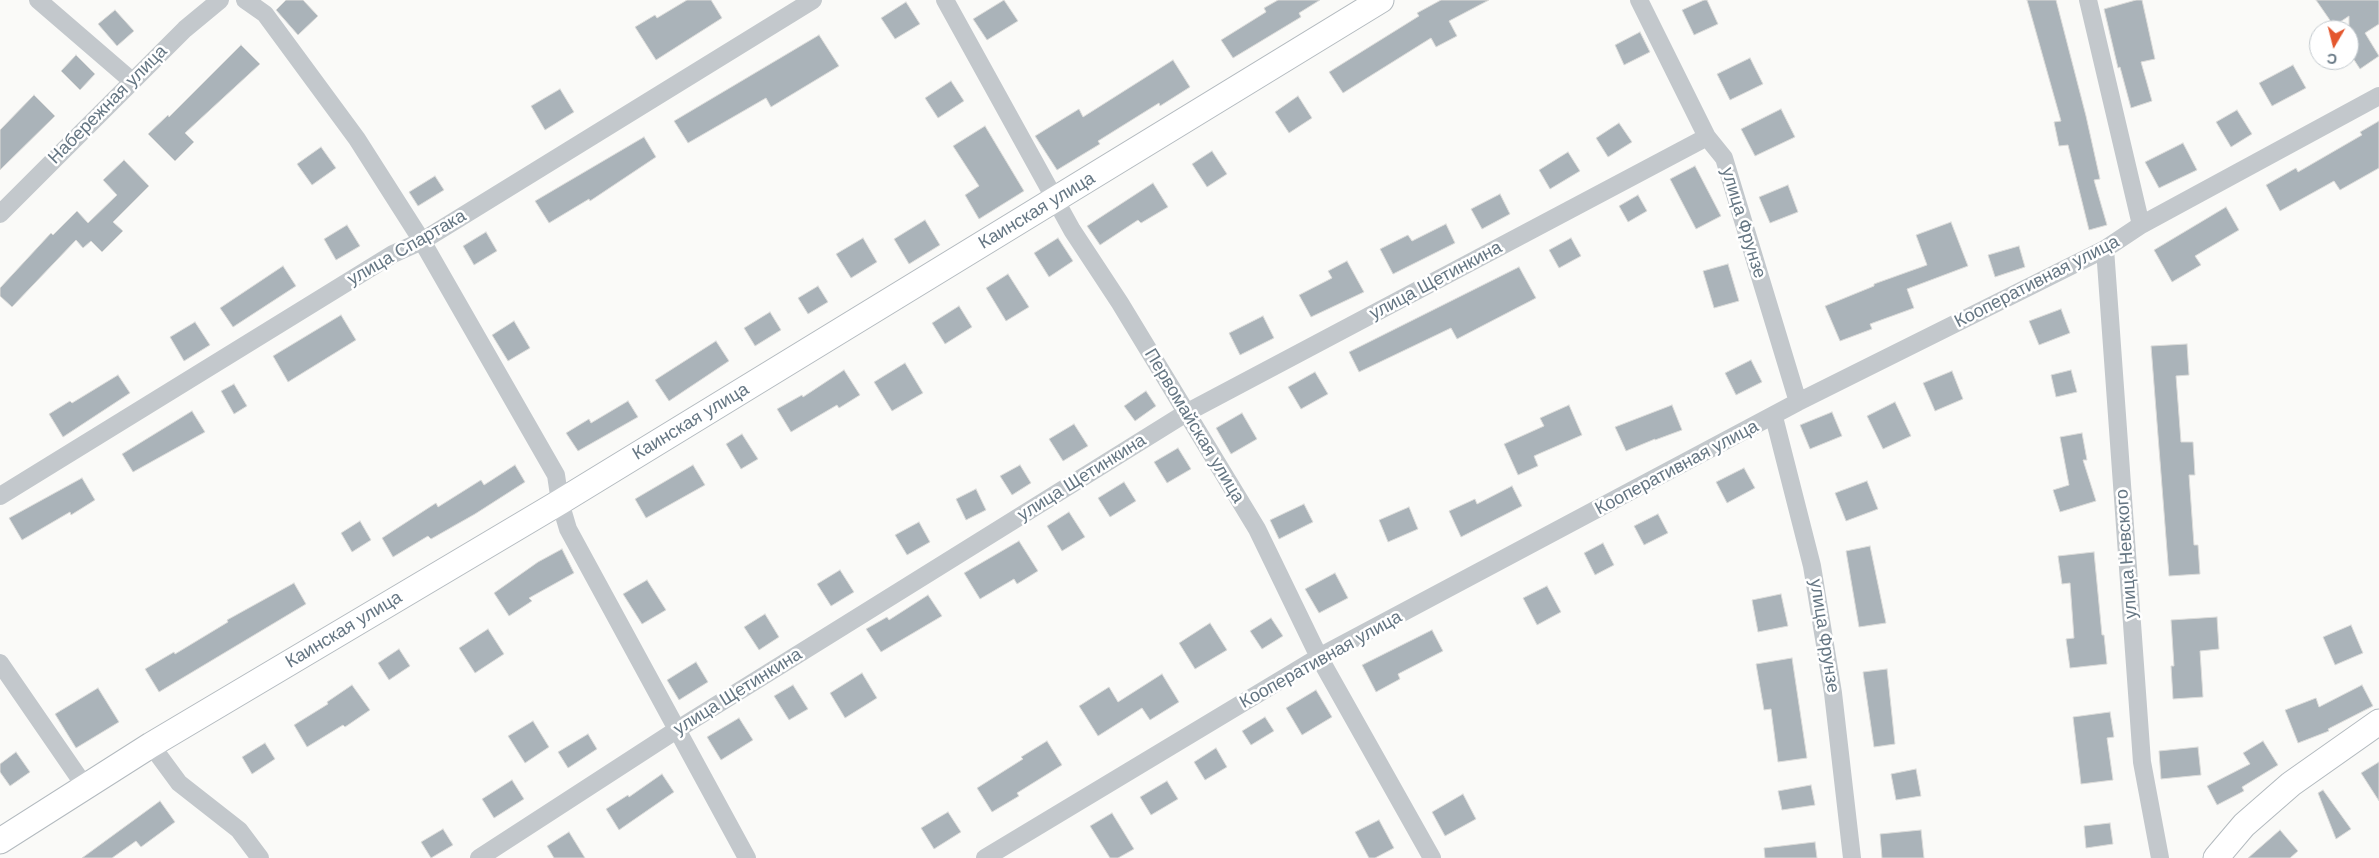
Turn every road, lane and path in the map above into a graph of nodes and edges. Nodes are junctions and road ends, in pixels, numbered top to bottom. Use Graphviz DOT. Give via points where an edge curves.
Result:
graph roads {
  1 [pos="38,0"];
  2 [pos="220,0"];
  3 [pos="245,0"];
  4 [pos="813,0"];
  5 [pos="945,0"];
  6 [pos="1381,0"];
  7 [pos="1639,0"];
  8 [pos="2088,0"];
  9 [pos="132,81"];
  10 [pos="2379,96"];
  11 [pos="1707,137"];
  12 [pos="1055,200"];
  13 [pos="0,214"];
  14 [pos="2141,225"];
  15 [pos="422,241"];
  16 [pos="2105,250"];
  17 [pos="1798,402"];
  18 [pos="1186,413"];
  19 [pos="1774,417"];
  20 [pos="0,496"];
  21 [pos="560,502"];
  22 [pos="1319,657"];
  23 [pos="0,663"];
  24 [pos="2379,722"];
  25 [pos="678,729"];
  26 [pos="151,745"];
  27 [pos="84,785"];
  28 [pos="0,841"];
  29 [pos="260,858"];
  30 [pos="480,858"];
  31 [pos="747,858"];
  32 [pos="985,858"];
  33 [pos="1432,858"];
  34 [pos="1852,858"];
  35 [pos="2160,858"];
  36 [pos="2216,858"];
  1 -- 9 [label="street"];
  2 -- 9 [label="street, Набережная улица"];
  3 -- 15 [label="street" via="265,14 352,132"];
  4 -- 15 [label="street, улица Спартака"];
  5 -- 12 [label="street, Первомайская улица"];
  6 -- 12 [label="main road, Каинская улица"];
  7 -- 11 [label="street, улица Фрунзе"];
  8 -- 14 [label="street"];
  9 -- 13 [label="street, Набережная улица"];
  10 -- 14 [label="street, Кооперативная улица"];
  11 -- 17 [label="street, улица Фрунзе" via="1724,158"];
  11 -- 18 [label="street, улица Щетинкина"];
  12 -- 18 [label="street, Первомайская улица"];
  12 -- 21 [label="main road, Каинская улица"];
  14 -- 16 [label="street, Кооперативная улица"];
  15 -- 20 [label="street, улица Спартака" via="393,254"];
  15 -- 21 [label="street" via="556,475"];
  16 -- 17 [label="street, Кооперативная улица"];
  16 -- 35 [label="street, улица Невского" via="2142,762"];
  17 -- 19 [label="street, Кооперативная улица"];
  18 -- 22 [label="street, Первомайская улица" via="1257,529"];
  18 -- 25 [label="street, улица Щетинкина"];
  19 -- 22 [label="street, Кооперативная улица"];
  19 -- 34 [label="street, улица Фрунзе" via="1812,566 1833,694"];
  21 -- 25 [label="street" via="568,529"];
  21 -- 26 [label="main road, Каинская улица"];
  22 -- 32 [label="street, Кооперативная улица"];
  22 -- 33 [label="street, Первомайская улица"];
  23 -- 27 [label="street"];
  24 -- 36 [label="main road" via="2292,784 2244,825"];
  25 -- 30 [label="street, улица Щетинкина"];
  25 -- 31 [label="street"];
  26 -- 27 [label="main road, Каинская улица"];
  26 -- 29 [label="street" via="179,783 238,830"];
  27 -- 28 [label="main road, Каинская улица"];
}
